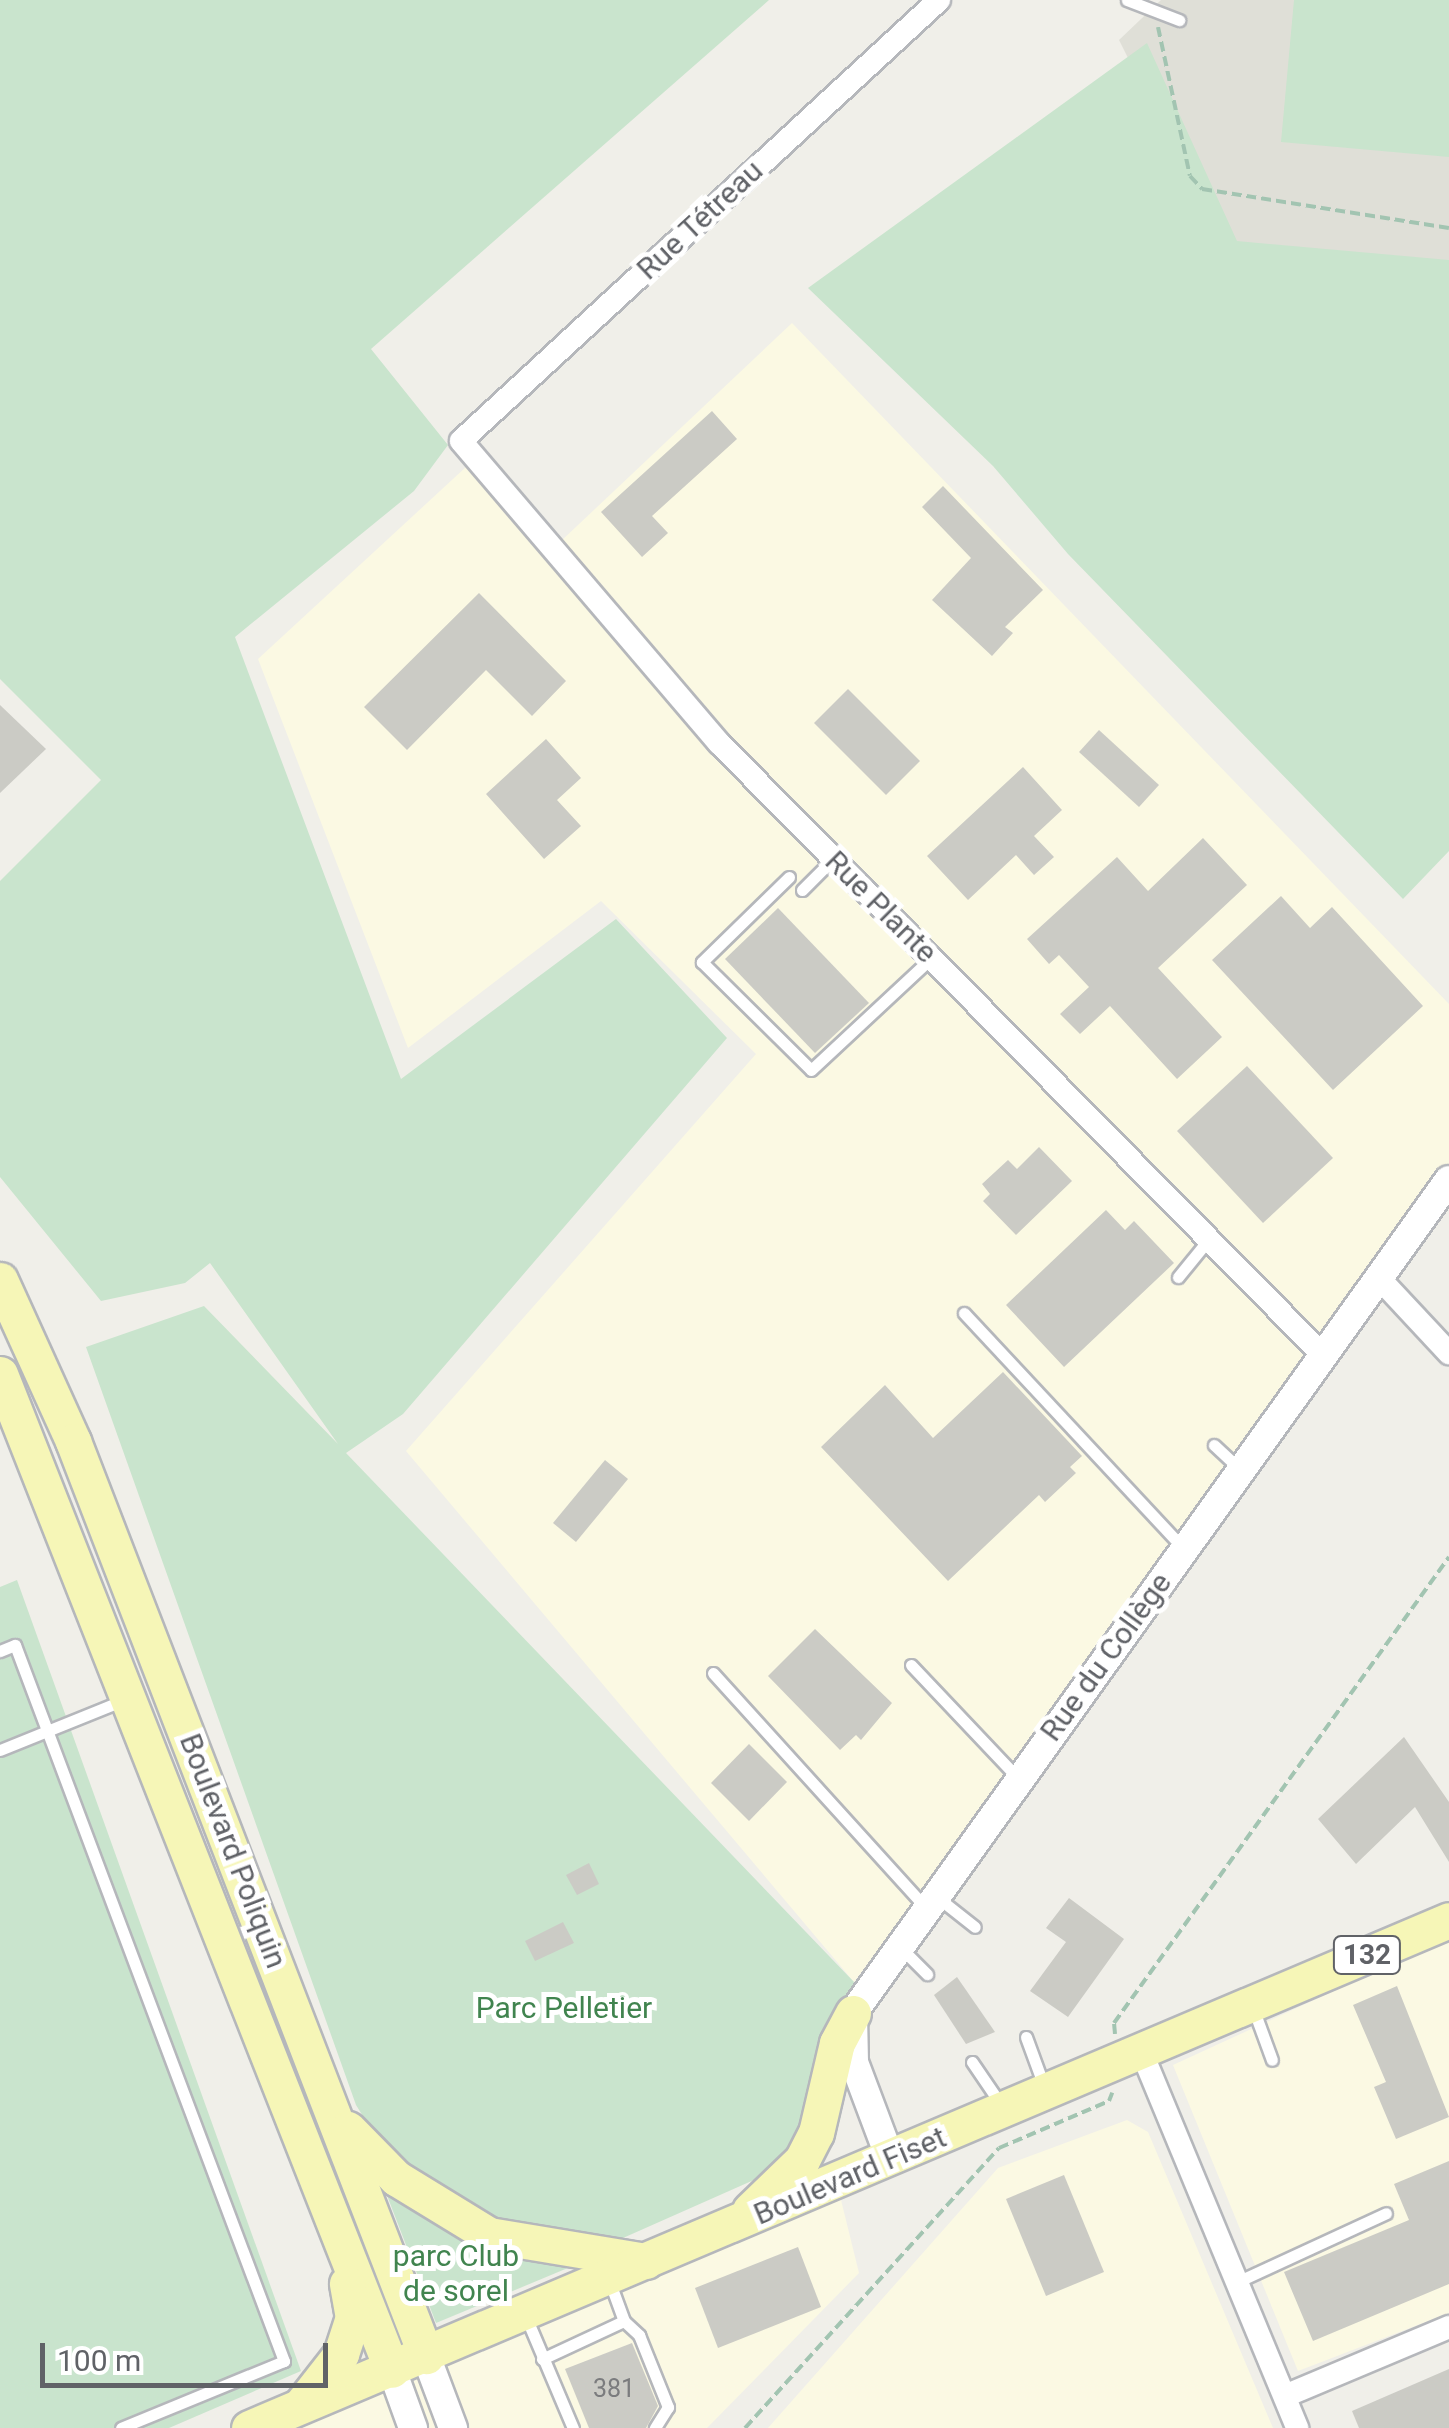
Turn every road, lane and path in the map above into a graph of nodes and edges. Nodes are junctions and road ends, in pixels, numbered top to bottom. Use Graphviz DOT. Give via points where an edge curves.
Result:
graph roads {
  1 [pos="939,0"];
  2 [pos="1127,0"];
  3 [pos="1157,13"];
  4 [pos="1178,20"];
  5 [pos="1449,228"];
  6 [pos="461,441"];
  7 [pos="833,859"];
  8 [pos="789,878"];
  9 [pos="802,890"];
  10 [pos="931,958"];
  11 [pos="1449,1180"];
  12 [pos="1209,1240"];
  13 [pos="1178,1278"];
  14 [pos="1379,1278"];
  15 [pos="0,1280"];
  16 [pos="964,1313"];
  17 [pos="1449,1353"];
  18 [pos="1323,1354"];
  19 [pos="0,1374"];
  20 [pos="1214,1445"];
  21 [pos="1241,1470"];
  22 [pos="1184,1549"];
  23 [pos="1449,1558"];
  24 [pos="0,1651"];
  25 [pos="911,1665"];
  26 [pos="714,1673"];
  27 [pos="130,1697"];
  28 [pos="46,1731"];
  29 [pos="0,1750"];
  30 [pos="1018,1778"];
  31 [pos="930,1901"];
  32 [pos="1449,1920"];
  33 [pos="975,1928"];
  34 [pos="898,1945"];
  35 [pos="927,1974"];
  36 [pos="1251,2004"];
  37 [pos="853,2013"];
  38 [pos="1026,2038"];
  39 [pos="1129,2058"];
  40 [pos="1272,2060"];
  41 [pos="972,2062"];
  42 [pos="1046,2092"];
  43 [pos="1004,2110"];
  44 [pos="337,2118"];
  45 [pos="890,2158"];
  46 [pos="1386,2213"];
  47 [pos="734,2226"];
  48 [pos="336,2228"];
  49 [pos="652,2262"];
  50 [pos="609,2280"];
  51 [pos="1237,2282"];
  52 [pos="525,2315"];
  53 [pos="624,2321"];
  54 [pos="1449,2327"];
  55 [pos="426,2356"];
  56 [pos="542,2359"];
  57 [pos="392,2370"];
  58 [pos="1285,2396"];
  59 [pos="300,2406"];
  60 [pos="121,2428"];
  61 [pos="250,2428"];
  62 [pos="413,2428"];
  63 [pos="453,2428"];
  64 [pos="573,2428"];
  65 [pos="655,2428"];
  66 [pos="746,2428"];
  67 [pos="1296,2428"];
  1 -- 6 [label="street, Rue Tétreau"];
  2 -- 3 [label="lane"];
  3 -- 4 [label="lane"];
  3 -- 5 [label="path" via="1162,67 1190,176 1202,189"];
  6 -- 7 [label="street, Rue Plante" via="719,743"];
  7 -- 9 [label="lane"];
  7 -- 10 [label="street, Rue Plante"];
  8 -- 10 [label="lane" via="702,962 811,1070"];
  10 -- 12 [label="street, Rue Plante"];
  11 -- 14 [label="street, Rue du Collège"];
  12 -- 13 [label="lane"];
  12 -- 18 [label="street, Rue Plante"];
  14 -- 17 [label="street"];
  14 -- 18 [label="street, Rue du Collège"];
  15 -- 44 [label="main road, Boulevard Poliquin" via="73,1441"];
  16 -- 22 [label="lane"];
  18 -- 21 [label="street, Rue du Collège"];
  19 -- 27 [label="main road, Boulevard Poliquin"];
  20 -- 21 [label="lane"];
  21 -- 22 [label="street, Rue du Collège"];
  22 -- 30 [label="street, Rue du Collège"];
  23 -- 39 [label="path" via="1114,2023"];
  24 -- 28 [label="lane" via="15,1645"];
  25 -- 30 [label="lane"];
  26 -- 31 [label="lane"];
  27 -- 28 [label="lane"];
  27 -- 48 [label="main road, Boulevard Poliquin"];
  28 -- 29 [label="lane"];
  28 -- 60 [label="lane" via="284,2361"];
  30 -- 31 [label="street, Rue du Collège"];
  31 -- 33 [label="lane"];
  31 -- 34 [label="street, Rue du Collège"];
  32 -- 36 [label="main road, Boulevard Fiset / 132"];
  34 -- 35 [label="lane"];
  34 -- 37 [label="street, Rue du Collège"];
  36 -- 39 [label="main road, Boulevard Fiset / 132"];
  36 -- 40 [label="lane"];
  37 -- 45 [label="street" via="854,2062"];
  37 -- 47 [label="main road" via="837,2043 816,2133 802,2160"];
  38 -- 42 [label="lane"];
  39 -- 42 [label="main road, Boulevard Fiset / 132"];
  39 -- 51 [label="street"];
  39 -- 66 [label="path" via="1109,2101 1000,2148"];
  41 -- 43 [label="lane"];
  42 -- 43 [label="main road, Boulevard Fiset / 132"];
  43 -- 45 [label="main road, Boulevard Fiset / 132"];
  44 -- 49 [label="main road" via="396,2178 489,2235"];
  44 -- 55 [label="main road, Boulevard Poliquin"];
  45 -- 47 [label="main road, Boulevard Fiset / 132"];
  46 -- 51 [label="lane"];
  47 -- 49 [label="main road, Boulevard Fiset / 132"];
  48 -- 57 [label="main road, Boulevard Poliquin"];
  48 -- 59 [label="main road" via="354,2318 342,2354"];
  49 -- 50 [label="main road, Boulevard Fiset / 132"];
  50 -- 52 [label="main road, Boulevard Fiset / 132"];
  50 -- 53 [label="lane"];
  51 -- 58 [label="street"];
  52 -- 55 [label="main road, Boulevard Fiset / 132"];
  52 -- 56 [label="lane"];
  53 -- 56 [label="lane"];
  53 -- 65 [label="lane" via="639,2334 668,2407"];
  54 -- 58 [label="street"];
  55 -- 57 [label="main road, Boulevard Fiset / 132"];
  55 -- 63 [label="street, Boulevard Poliquin"];
  56 -- 64 [label="lane"];
  57 -- 59 [label="main road, Boulevard Fiset / 132"];
  57 -- 62 [label="street, Boulevard Poliquin"];
  58 -- 67 [label="street"];
  59 -- 61 [label="main road, Boulevard Fiset / 132"];
}
